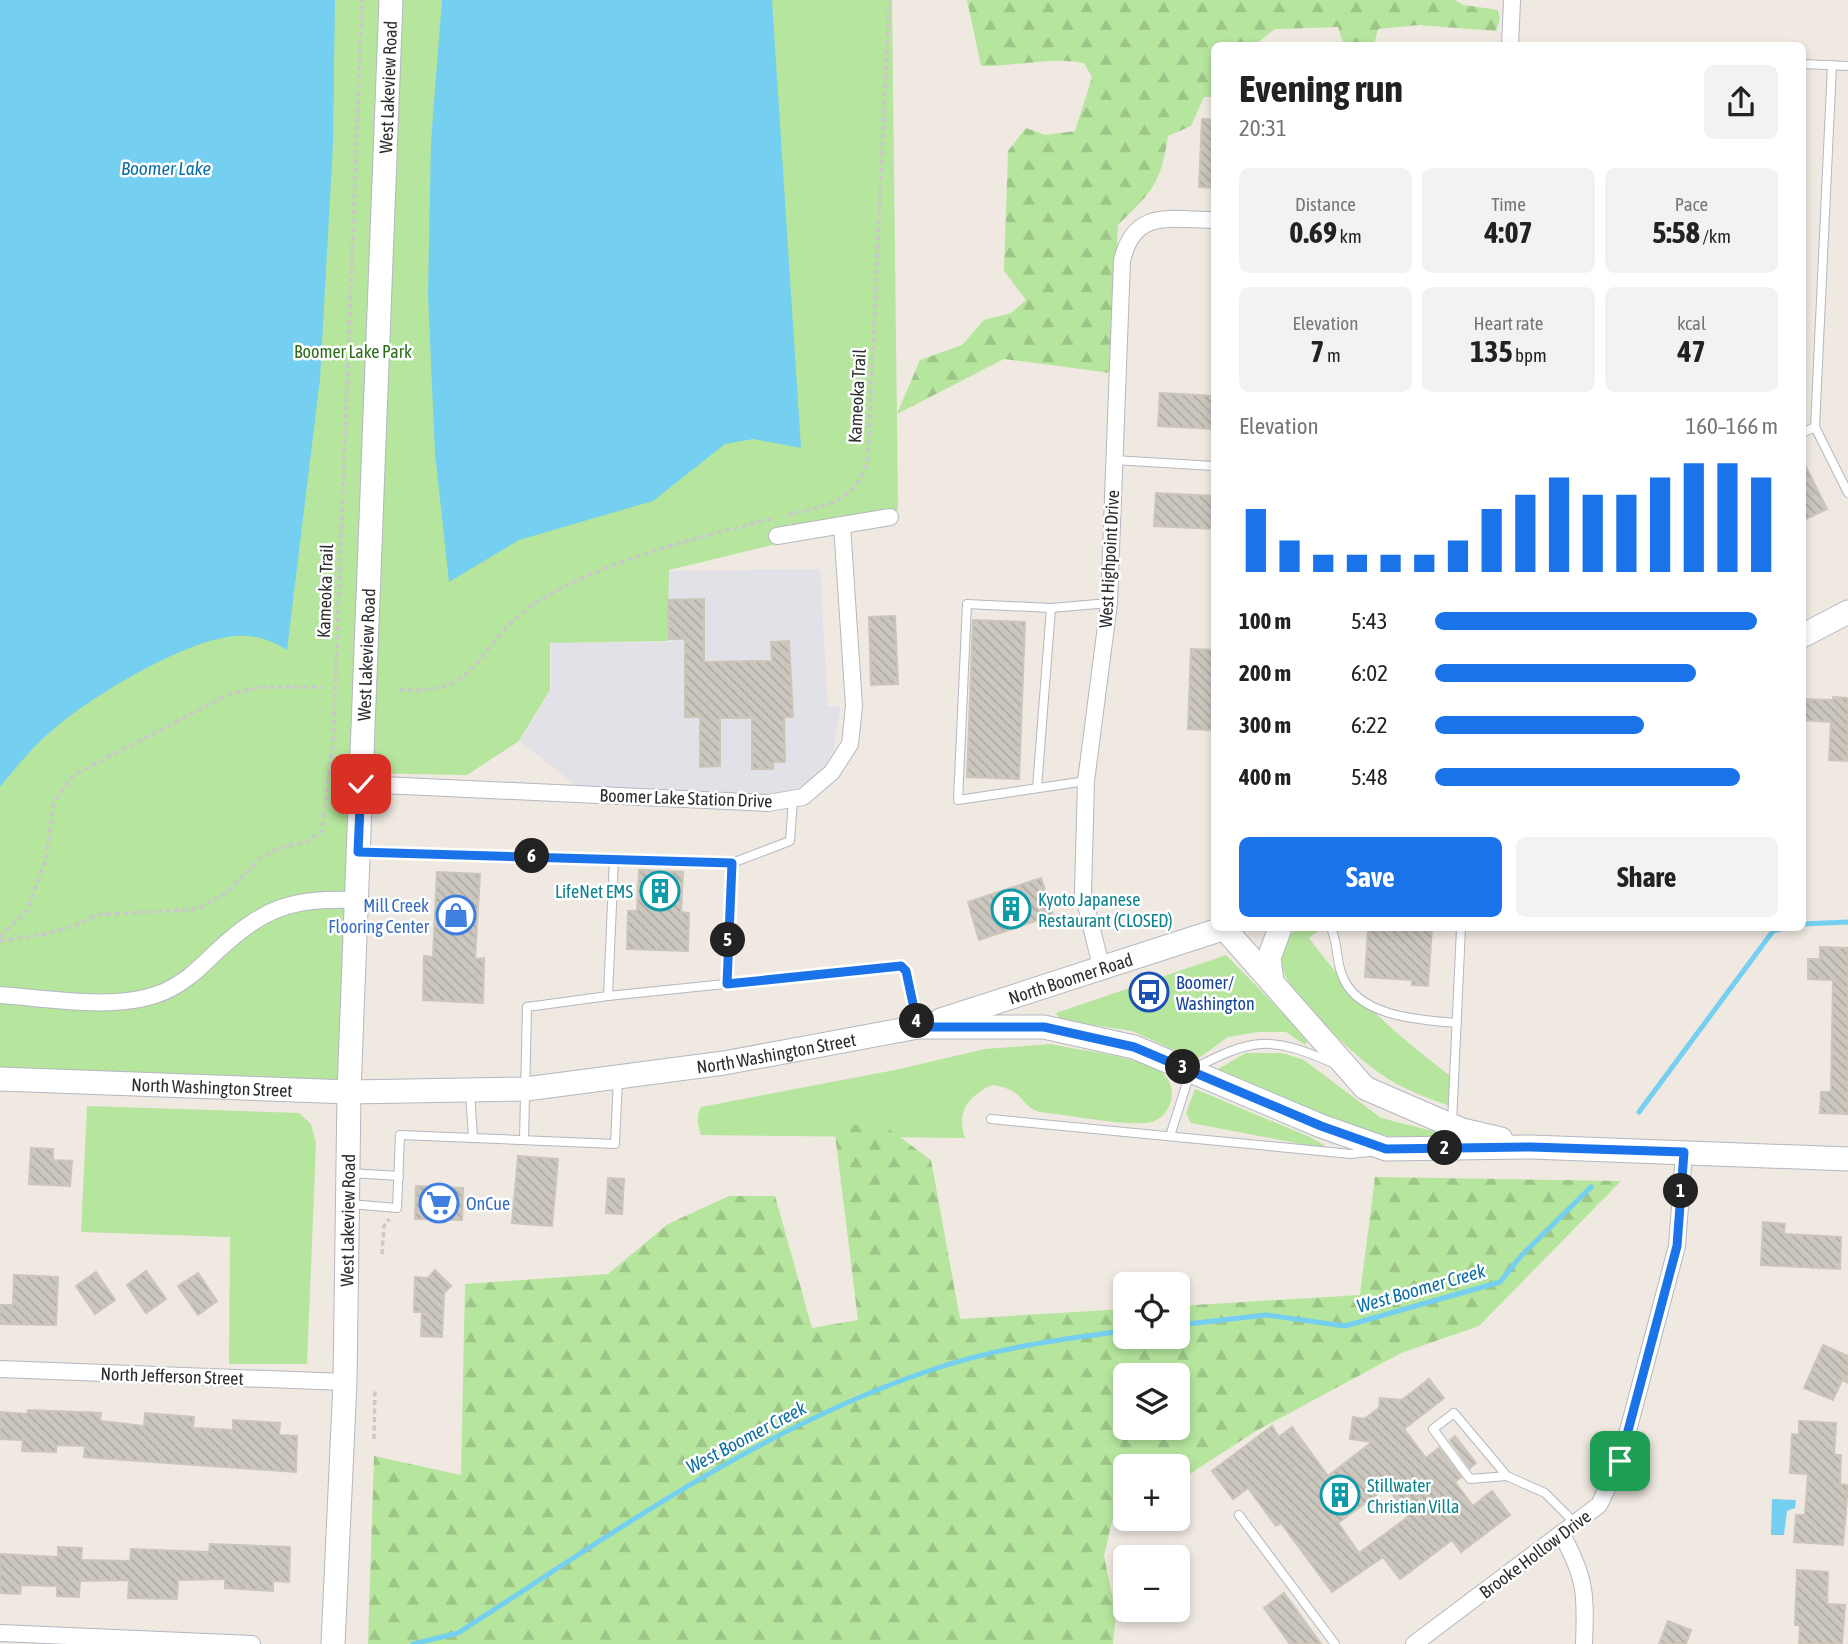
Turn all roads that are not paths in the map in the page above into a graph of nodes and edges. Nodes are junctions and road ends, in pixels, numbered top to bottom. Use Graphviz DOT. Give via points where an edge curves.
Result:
graph roads {
  1 [pos="391,0"];
  2 [pos="1512,0"];
  3 [pos="1510,42"];
  4 [pos="1806,64"];
  5 [pos="1832,65"];
  6 [pos="1848,66"];
  7 [pos="1211,220"];
  8 [pos="1815,427"];
  9 [pos="1806,430"];
  10 [pos="1114,460"];
  11 [pos="1211,466"];
  12 [pos="1848,493"];
  13 [pos="890,517"];
  14 [pos="842,525"];
  15 [pos="777,536"];
  16 [pos="1109,603"];
  17 [pos="1051,608"];
  18 [pos="1848,612"];
  19 [pos="1806,634"];
  20 [pos="1086,781"];
  21 [pos="361,784"];
  22 [pos="1037,788"];
  23 [pos="793,799"];
  24 [pos="358,852"];
  25 [pos="614,858"];
  26 [pos="732,863"];
  27 [pos="356,900"];
  28 [pos="1215,931"];
  29 [pos="1227,931"];
  30 [pos="1279,931"];
  31 [pos="1334,931"];
  32 [pos="1461,931"];
  33 [pos="1102,970"];
  34 [pos="1272,982"];
  35 [pos="727,984"];
  36 [pos="0,995"];
  37 [pos="608,996"];
  38 [pos="1457,1023"];
  39 [pos="918,1027"];
  40 [pos="1191,1070"];
  41 [pos="1349,1070"];
  42 [pos="0,1079"];
  43 [pos="618,1079"];
  44 [pos="526,1089"];
  45 [pos="470,1090"];
  46 [pos="349,1093"];
  47 [pos="991,1119"];
  48 [pos="1452,1126"];
  49 [pos="1170,1136"];
  50 [pos="473,1138"];
  51 [pos="524,1140"];
  52 [pos="1531,1147"];
  53 [pos="1386,1149"];
  54 [pos="1684,1152"];
  55 [pos="1848,1159"];
  56 [pos="348,1173"];
  57 [pos="399,1176"];
  58 [pos="347,1204"];
  59 [pos="0,1369"];
  60 [pos="345,1382"];
  61 [pos="1507,1476"];
  62 [pos="1239,1514"];
  63 [pos="1576,1524"];
  64 [pos="1562,1535"];
  65 [pos="0,1633"];
  66 [pos="252,1644"];
  67 [pos="333,1644"];
  68 [pos="1335,1644"];
  69 [pos="1415,1644"];
  70 [pos="1584,1644"];
  1 -- 21 [label="main road, West Lakeview Road"];
  2 -- 3 [label="street"];
  4 -- 5 [label="lane"];
  5 -- 6 [label="lane"];
  5 -- 8 [label="lane"];
  7 -- 10 [label="street, West Highpoint Drive" via="1157,220 1139,226 1127,240 1122,261"];
  8 -- 9 [label="lane"];
  8 -- 12 [label="lane"];
  10 -- 11 [label="lane"];
  10 -- 16 [label="street, West Highpoint Drive"];
  13 -- 14 [label="street"];
  14 -- 15 [label="street"];
  14 -- 23 [label="street, Boomer Lake Station Drive" via="854,706 850,744 832,772 803,797"];
  16 -- 17 [label="lane"];
  16 -- 20 [label="street, West Highpoint Drive"];
  17 -- 22 [label="lane"];
  17 -- 22 [label="lane" via="967,604 958,800"];
  18 -- 19 [label="main road"];
  20 -- 22 [label="lane"];
  20 -- 33 [label="street, West Highpoint Drive" via="1083,893"];
  21 -- 23 [label="street, Boomer Lake Station Drive" via="768,803"];
  21 -- 24 [label="main road, West Lakeview Road"];
  23 -- 26 [label="lane" via="790,841"];
  24 -- 25 [label="lane"];
  24 -- 27 [label="main road, West Lakeview Road"];
  25 -- 26 [label="lane"];
  25 -- 37 [label="lane"];
  26 -- 35 [label="lane"];
  27 -- 36 [label="street" via="293,902 264,914 177,985 156,995 132,1001"];
  27 -- 46 [label="main road, West Lakeview Road"];
  28 -- 33 [label="main road, North Boomer Road"];
  29 -- 34 [label="main road, North Washington Street"];
  30 -- 34 [label="main road" via="1269,958"];
  31 -- 38 [label="lane" via="1341,974 1349,988 1379,1010 1401,1018"];
  32 -- 38 [label="lane"];
  33 -- 39 [label="main road, North Boomer Road"];
  34 -- 41 [label="main road, North Washington Street"];
  35 -- 37 [label="lane"];
  35 -- 39 [label="lane" via="901,966"];
  37 -- 44 [label="lane" via="527,1007"];
  38 -- 48 [label="lane"];
  39 -- 40 [label="main road, North Washington Street" via="1044,1027 1134,1047"];
  39 -- 43 [label="main road, North Washington Street"];
  40 -- 41 [label="lane" via="1259,1042 1296,1046"];
  40 -- 49 [label="lane"];
  40 -- 53 [label="main road, North Washington Street"];
  41 -- 48 [label="main road, North Washington Street" via="1365,1088"];
  42 -- 46 [label="main road, North Washington Street"];
  43 -- 44 [label="main road, North Washington Street"];
  43 -- 51 [label="lane" via="615,1144"];
  44 -- 45 [label="main road, North Washington Street"];
  44 -- 51 [label="lane"];
  45 -- 46 [label="main road, North Washington Street"];
  45 -- 50 [label="lane"];
  46 -- 56 [label="main road, West Lakeview Road"];
  47 -- 49 [label="lane"];
  48 -- 52 [label="main road, North Washington Street"];
  49 -- 53 [label="lane" via="1351,1154"];
  50 -- 51 [label="lane"];
  50 -- 57 [label="lane" via="400,1135"];
  52 -- 53 [label="main road, North Washington Street"];
  52 -- 54 [label="main road, North Washington Street"];
  54 -- 55 [label="main road, North Washington Street"];
  54 -- 63 [label="street, Brooke Hollow Drive" via="1677,1246 1620,1461 1599,1505"];
  56 -- 57 [label="lane"];
  56 -- 58 [label="main road, West Lakeview Road"];
  57 -- 58 [label="lane" via="397,1208"];
  58 -- 60 [label="main road, West Lakeview Road"];
  59 -- 60 [label="street, North Jefferson Street"];
  60 -- 67 [label="main road, West Lakeview Road"];
  61 -- 61 [label="lane" via="1454,1413 1433,1429 1470,1479"];
  61 -- 63 [label="lane" via="1545,1493"];
  62 -- 68 [label="lane"];
  63 -- 64 [label="street, Brooke Hollow Drive"];
  64 -- 69 [label="street, Brooke Hollow Drive"];
  64 -- 70 [label="street" via="1580,1568 1586,1600"];
  65 -- 66 [label="street"];
}
